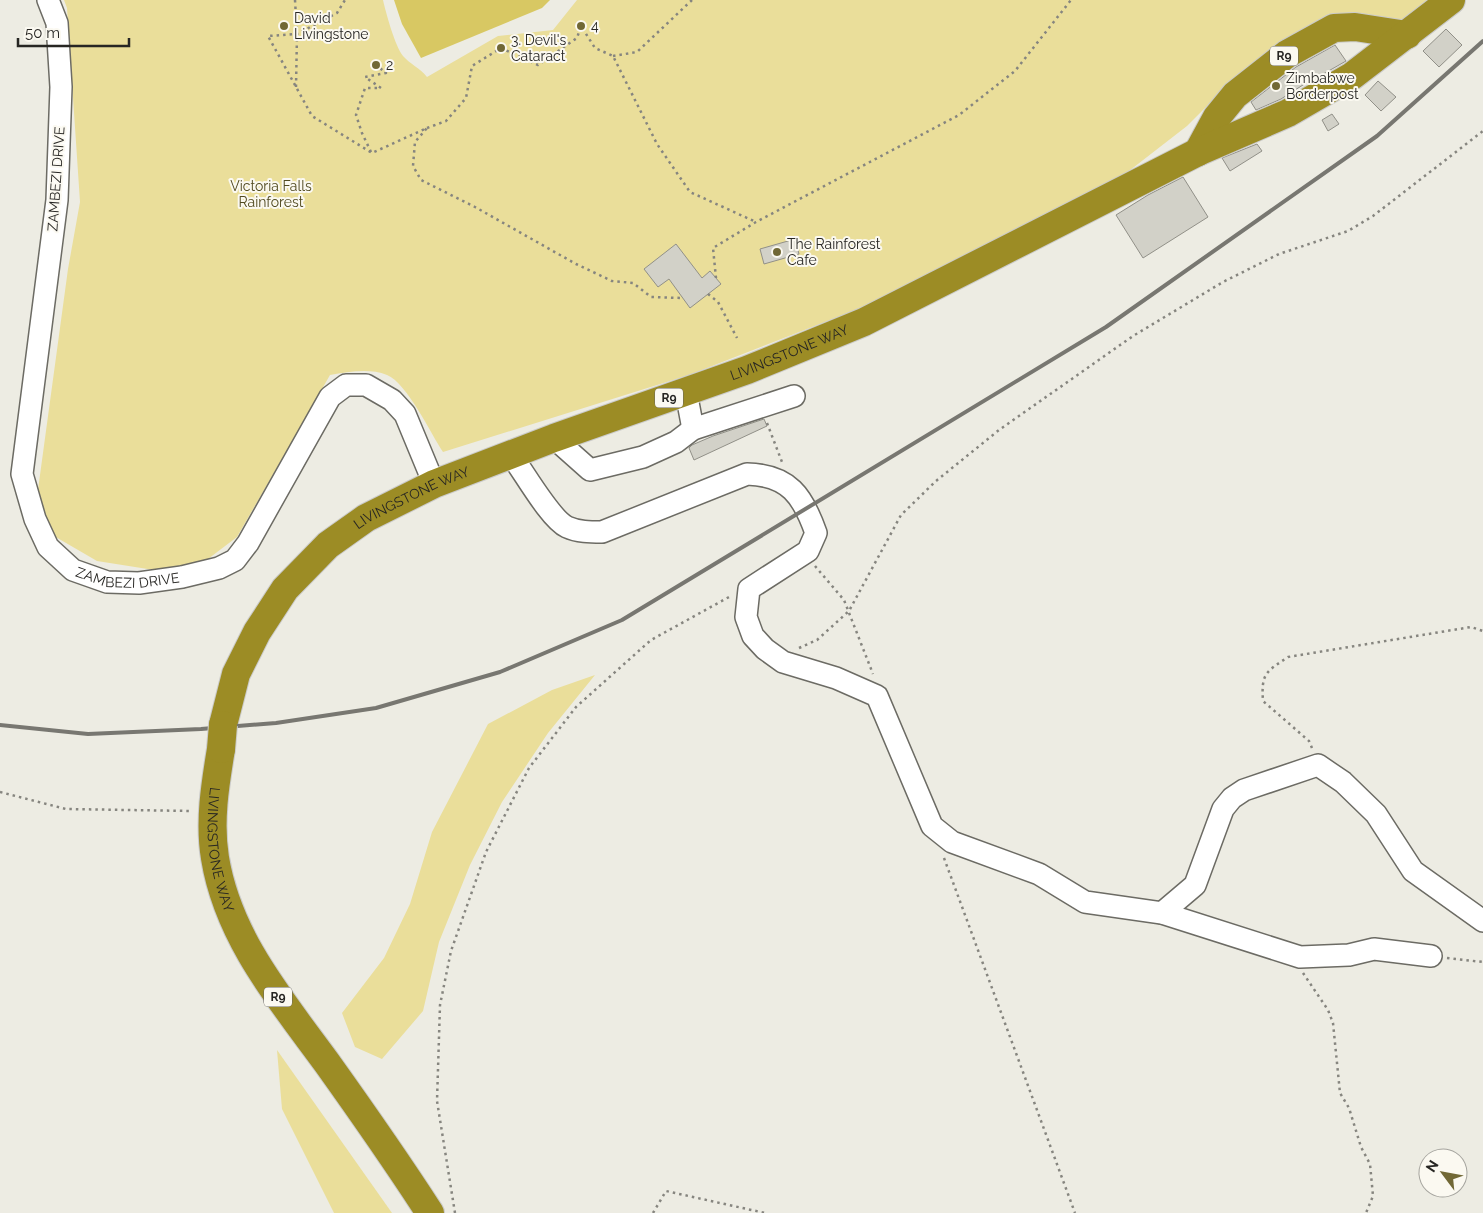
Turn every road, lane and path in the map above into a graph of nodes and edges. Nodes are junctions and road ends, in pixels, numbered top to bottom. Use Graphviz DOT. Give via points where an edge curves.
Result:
graph roads {
  1 [pos="48,0"];
  2 [pos="295,0"];
  3 [pos="345,0"];
  4 [pos="692,0"];
  5 [pos="1071,0"];
  6 [pos="1451,0"];
  7 [pos="297,34"];
  8 [pos="1407,35"];
  9 [pos="613,56"];
  10 [pos="376,65"];
  11 [pos="296,88"];
  12 [pos="427,128"];
  13 [pos="1483,131"];
  14 [pos="1198,152"];
  15 [pos="372,153"];
  16 [pos="756,222"];
  17 [pos="716,278"];
  18 [pos="708,294"];
  19 [pos="682,298"];
  20 [pos="737,338"];
  21 [pos="686,392"];
  22 [pos="794,396"];
  23 [pos="761,405"];
  24 [pos="693,429"];
  25 [pos="554,438"];
  26 [pos="512,455"];
  27 [pos="434,484"];
  28 [pos="796,493"];
  29 [pos="808,551"];
  30 [pos="750,589"];
  31 [pos="849,611"];
  32 [pos="1483,631"];
  33 [pos="765,649"];
  34 [pos="877,696"];
  35 [pos="1318,765"];
  36 [pos="0,792"];
  37 [pos="212,811"];
  38 [pos="932,826"];
  39 [pos="1162,913"];
  40 [pos="1483,921"];
  41 [pos="1431,956"];
  42 [pos="1300,957"];
  43 [pos="1483,962"];
  44 [pos="430,1213"];
  45 [pos="455,1213"];
  46 [pos="653,1213"];
  47 [pos="765,1213"];
  48 [pos="1075,1213"];
  49 [pos="1366,1213"];
  1 -- 27 [label="street, ZAMBEZI DRIVE" via="57,23 61,87 57,200 22,474 35,519 48,547 73,570 107,582 139,583 182,577 220,568 235,560 248,543 330,397 346,385 366,385 392,400 405,414"];
  2 -- 7 [label="path"];
  3 -- 7 [label="path" via="336,13"];
  4 -- 9 [label="path" via="637,52"];
  5 -- 16 [label="path" via="1015,71 959,115"];
  6 -- 8 [label="highway, LIVINGSTONE WAY / R9"];
  7 -- 11 [label="path"];
  7 -- 11 [label="path" via="268,36"];
  8 -- 14 [label="highway, LIVINGSTONE WAY / R9" via="1352,76 1288,113"];
  8 -- 14 [label="highway, R9" via="1355,27 1334,28 1288,54 1235,96 1217,117"];
  9 -- 12 [label="path" via="595,48 581,26 577,38 538,65 501,48 472,66 466,98 446,121"];
  9 -- 16 [label="path" via="657,144 690,192"];
  10 -- 15 [label="path" via="386,73 365,77 381,88 365,88 356,115"];
  11 -- 15 [label="path" via="312,116"];
  12 -- 15 [label="path"];
  12 -- 19 [label="path" via="415,142 412,166 421,180 612,281 633,283 651,297"];
  13 -- 31 [label="path" via="1373,216 1348,231 1279,254 1222,282 1125,342 999,430 936,481 901,515"];
  14 -- 21 [label="highway, LIVINGSTONE WAY / R9" via="864,322"];
  16 -- 17 [label="path" via="713,248"];
  18 -- 20 [label="path" via="718,302"];
  21 -- 24 [label="street"];
  21 -- 25 [label="highway, LIVINGSTONE WAY / R9"];
  22 -- 23 [label="street"];
  23 -- 24 [label="street"];
  23 -- 28 [label="path"];
  24 -- 25 [label="street" via="676,442 643,457 590,470"];
  25 -- 26 [label="highway, LIVINGSTONE WAY / R9"];
  26 -- 27 [label="highway, LIVINGSTONE WAY / R9"];
  26 -- 28 [label="street" via="565,526 583,532 602,532 747,474 764,474 781,481"];
  27 -- 37 [label="highway, LIVINGSTONE WAY / R9" via="366,518 328,545 286,590 257,632 236,674 222,737"];
  28 -- 29 [label="street" via="807,508 816,533"];
  29 -- 30 [label="street"];
  29 -- 31 [label="path" via="817,569 844,600"];
  30 -- 33 [label="street" via="746,617 753,636"];
  30 -- 45 [label="path" via="717,603 651,640 576,706 529,768 486,852 451,951 440,1005 437,1101"];
  31 -- 33 [label="path" via="817,640 794,650"];
  31 -- 34 [label="path" via="877,684"];
  32 -- 35 [label="path" via="1471,627 1288,657 1269,670 1261,682 1263,702 1309,741"];
  33 -- 34 [label="street" via="783,662 836,678"];
  34 -- 38 [label="street"];
  35 -- 39 [label="street" via="1244,790 1232,798 1223,810 1195,885"];
  35 -- 40 [label="street" via="1343,782 1376,814 1413,871"];
  36 -- 37 [label="path" via="66,809"];
  37 -- 44 [label="highway, LIVINGSTONE WAY / R9" via="215,859 238,930 263,976"];
  38 -- 39 [label="street" via="952,842 1038,874 1085,902"];
  38 -- 48 [label="path"];
  39 -- 42 [label="street"];
  41 -- 42 [label="street" via="1374,948 1349,955"];
  41 -- 43 [label="path"];
  42 -- 49 [label="path" via="1304,975 1333,1023 1340,1093 1350,1108 1361,1147 1370,1164 1373,1196"];
  46 -- 47 [label="path" via="666,1192"];
}
